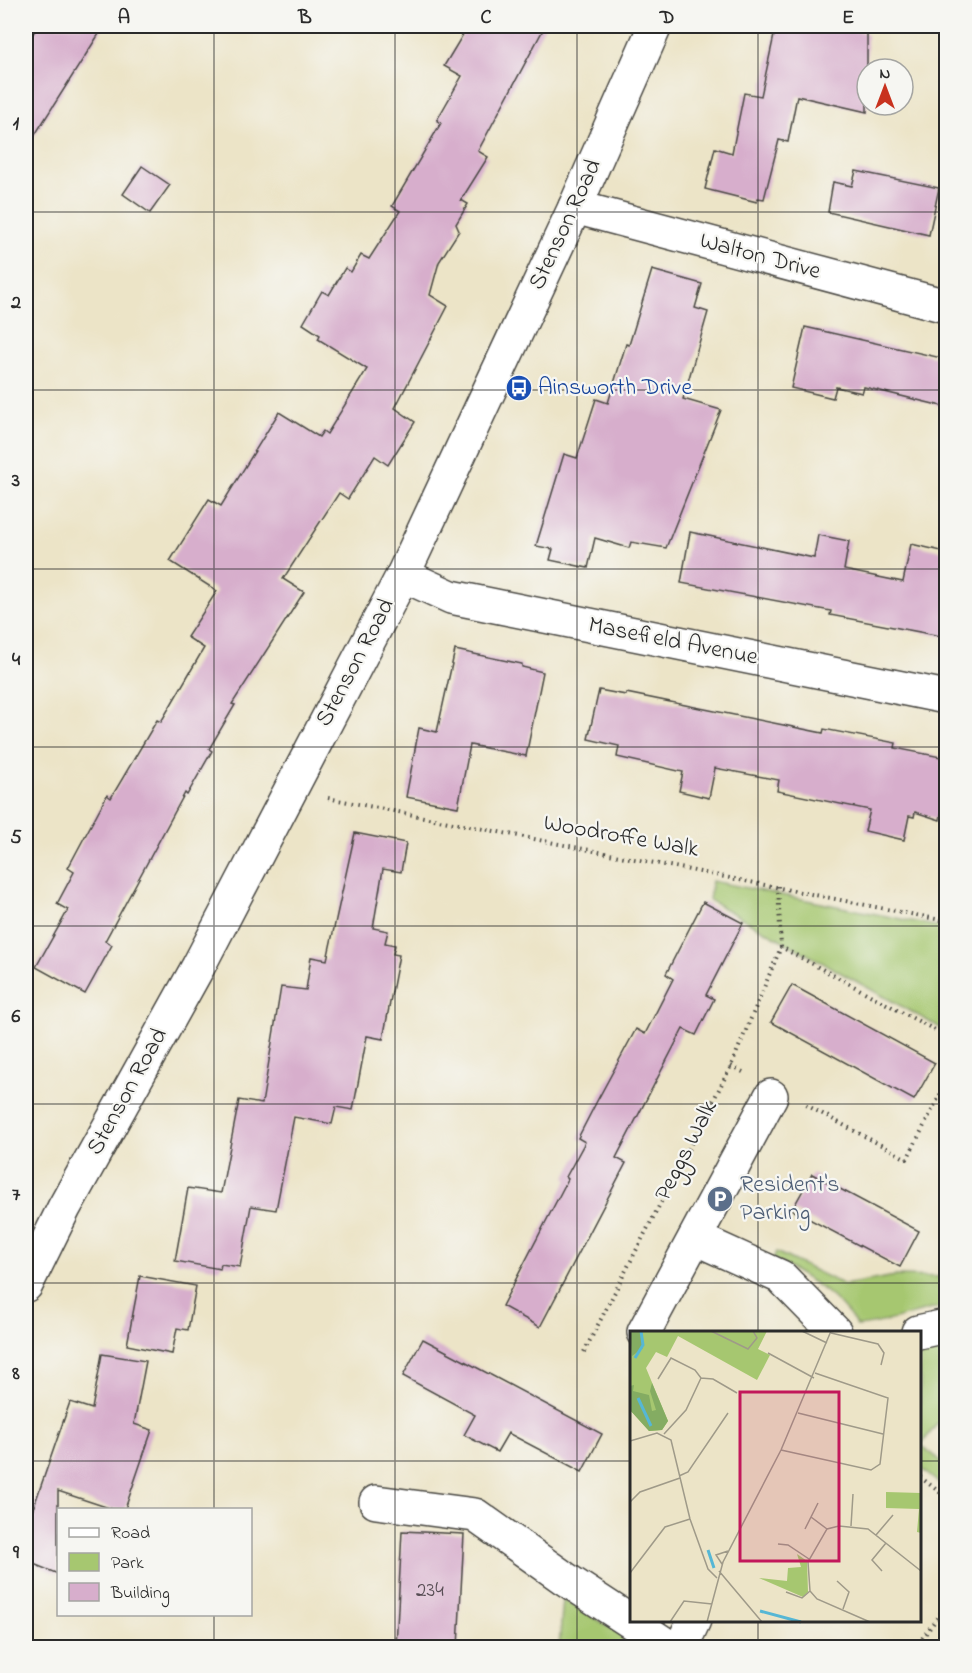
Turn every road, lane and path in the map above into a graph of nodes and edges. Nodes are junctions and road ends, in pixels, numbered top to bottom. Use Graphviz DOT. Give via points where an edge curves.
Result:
graph roads {
  1 [pos="654,26"];
  2 [pos="575,207"];
  3 [pos="946,306"];
  4 [pos="403,575"];
  5 [pos="946,697"];
  6 [pos="289,790"];
  7 [pos="778,886"];
  8 [pos="946,921"];
  9 [pos="782,947"];
  10 [pos="946,1036"];
  11 [pos="731,1066"];
  12 [pos="946,1083"];
  13 [pos="759,1085"];
  14 [pos="804,1105"];
  15 [pos="695,1238"];
  16 [pos="26,1285"];
  17 [pos="946,1326"];
  18 [pos="645,1331"];
  19 [pos="834,1331"];
  20 [pos="921,1331"];
  21 [pos="584,1352"];
  22 [pos="921,1478"];
  23 [pos="946,1497"];
  24 [pos="376,1502"];
  25 [pos="946,1606"];
  26 [pos="630,1621"];
  27 [pos="632,1622"];
  28 [pos="693,1622"];
  29 [pos="671,1647"];
  30 [pos="681,1647"];
  31 [pos="915,1647"];
  1 -- 2 [label="street, Stenson Road"];
  2 -- 3 [label="street, Walton Drive"];
  2 -- 4 [label="street, Stenson Road"];
  4 -- 5 [label="street, Masefield Avenue" via="451,597"];
  4 -- 6 [label="street, Stenson Road"];
  6 -- 7 [label="path, Woodroffe Walk"];
  6 -- 16 [label="street, Stenson Road"];
  7 -- 8 [label="path, Woodroffe Walk"];
  7 -- 9 [label="path"];
  9 -- 10 [label="path"];
  9 -- 11 [label="path, Peggs Walk"];
  11 -- 13 [label="path"];
  11 -- 21 [label="path, Peggs Walk"];
  12 -- 14 [label="path" via="907,1159"];
  13 -- 15 [label="street, Peggs Walk"];
  15 -- 18 [label="street, Peggs Walk"];
  15 -- 19 [label="street" via="782,1277"];
  17 -- 20 [label="street"];
  22 -- 23 [label="path"];
  24 -- 26 [label="street" via="475,1515"];
  25 -- 31 [label="path"];
  27 -- 29 [label="street"];
  28 -- 30 [label="street"];
}
